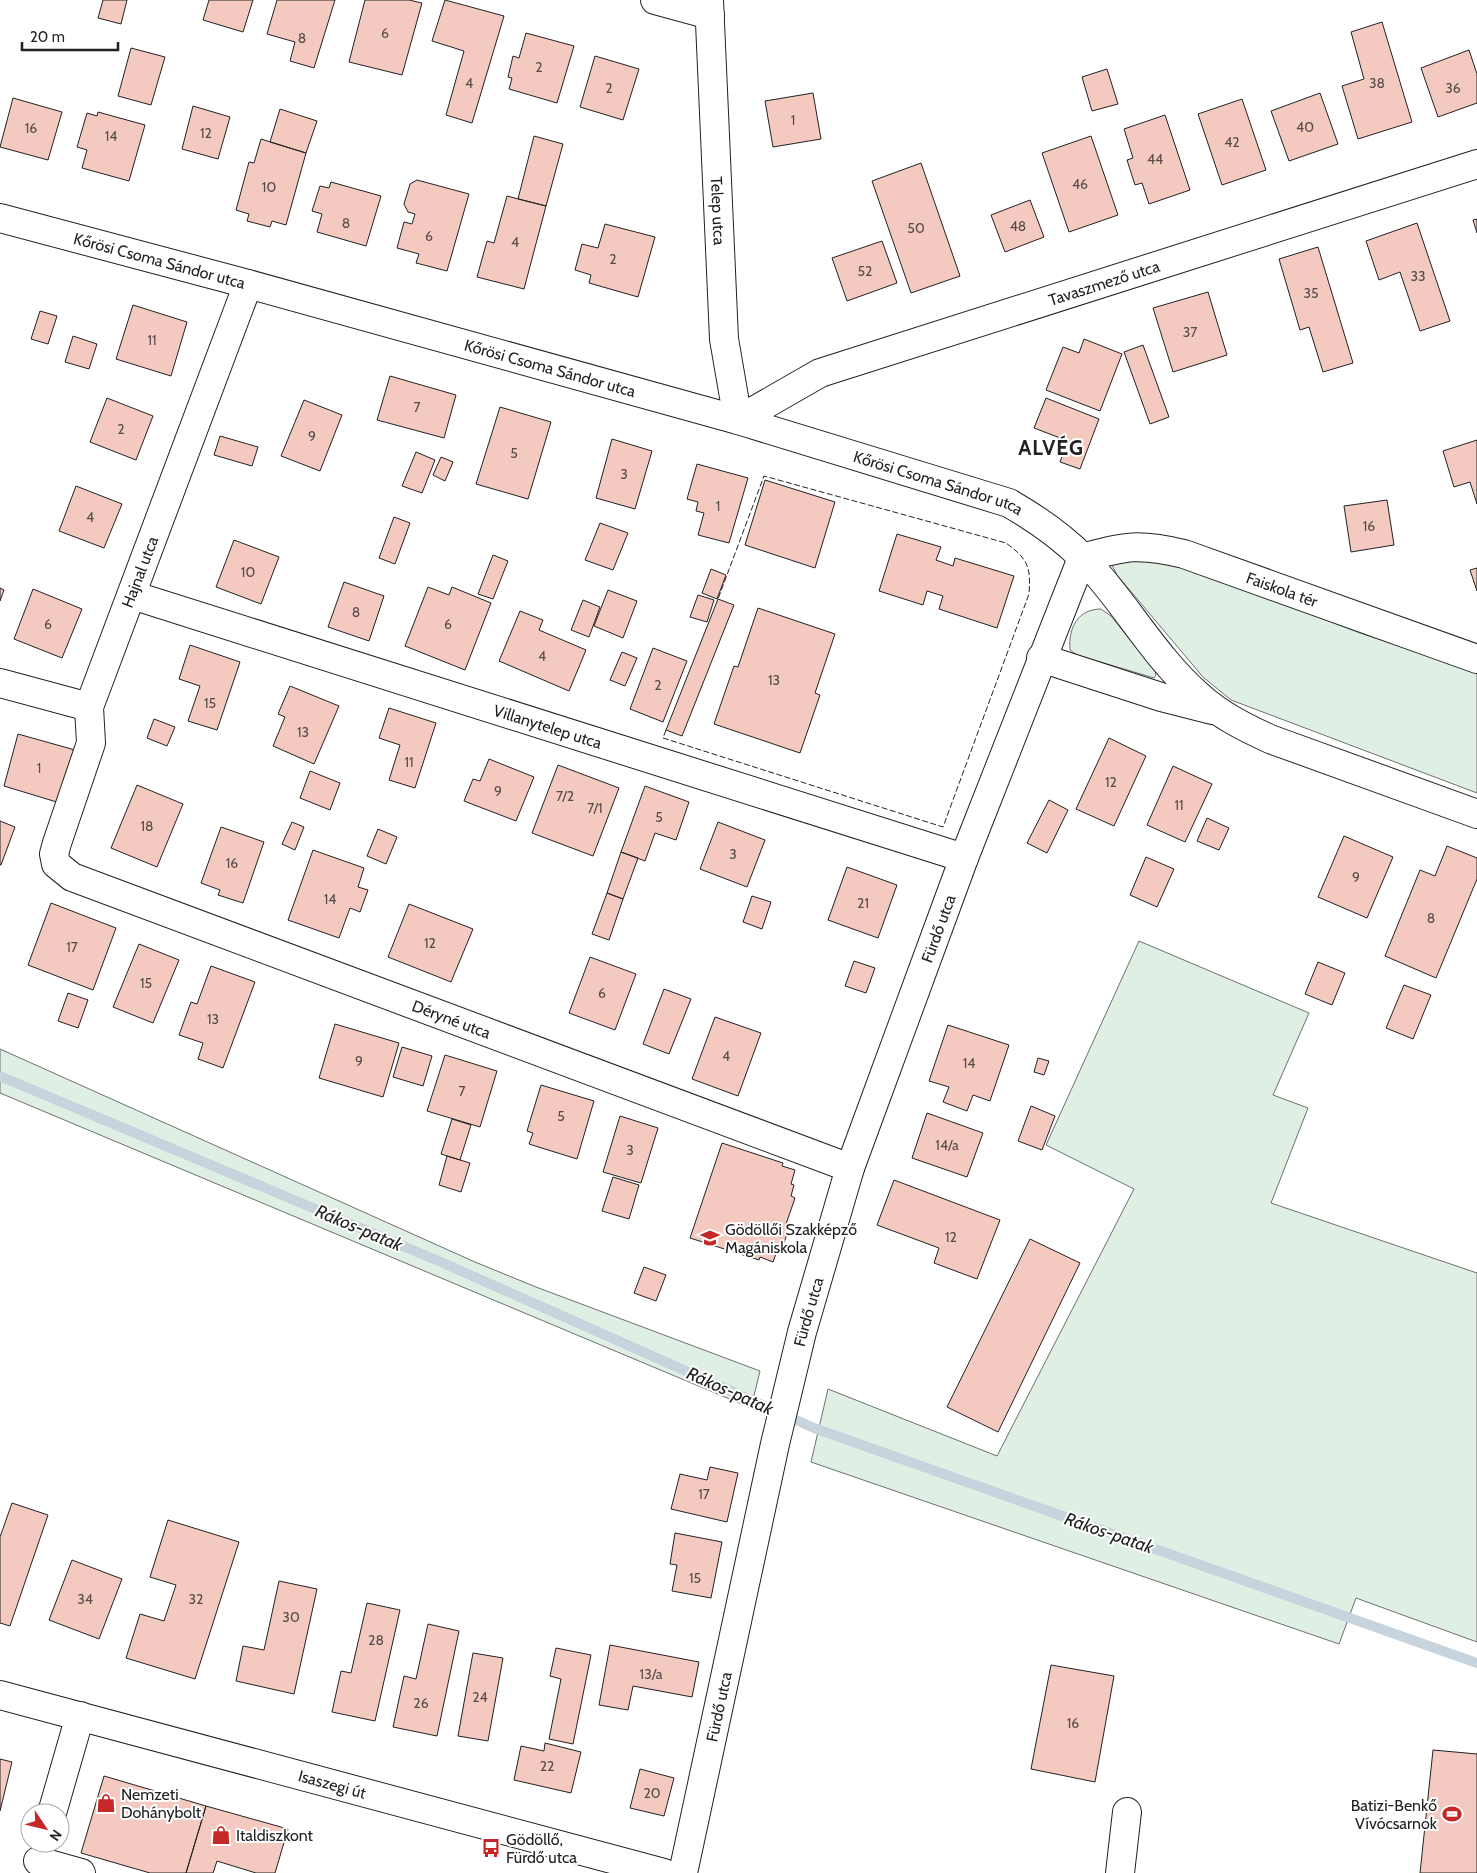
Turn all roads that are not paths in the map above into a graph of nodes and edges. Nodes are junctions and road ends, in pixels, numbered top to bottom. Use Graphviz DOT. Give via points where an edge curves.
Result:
graph roads {
  1 [pos="655,0"];
  2 [pos="710,8"];
  3 [pos="1477,164"];
  4 [pos="0,218"];
  5 [pos="248,284"];
  6 [pos="738,420"];
  7 [pos="1082,558"];
  8 [pos="132,595"];
  9 [pos="1041,658"];
  10 [pos="1477,659"];
  11 [pos="0,683"];
  12 [pos="90,707"];
  13 [pos="1217,711"];
  14 [pos="1477,814"];
  15 [pos="964,858"];
  16 [pos="56,864"];
  17 [pos="850,1168"];
  18 [pos="0,1694"];
  19 [pos="80,1716"];
  20 [pos="55,1803"];
  21 [pos="1127,1812"];
  22 [pos="39,1859"];
  23 [pos="81,1873"];
  24 [pos="664,1873"];
  25 [pos="683,1873"];
  26 [pos="1120,1873"];
  1 -- 2 [label="street"];
  2 -- 6 [label="street, Telep utca" via="724,339"];
  3 -- 6 [label="street, Tavaszmező utca" via="820,372"];
  4 -- 5 [label="street, Kőrösi Csoma Sándor utca"];
  5 -- 6 [label="street, Kőrösi Csoma Sándor utca"];
  5 -- 8 [label="street, Hajnal utca"];
  6 -- 7 [label="street, Kőrösi Csoma Sándor utca" via="1009,502 1046,525"];
  7 -- 9 [label="street"];
  7 -- 10 [label="street, Faiskola tér" via="1134,546 1184,554"];
  7 -- 13 [label="street" via="1179,677"];
  8 -- 12 [label="street, Hajnal utca"];
  8 -- 15 [label="street, Villanytelep utca"];
  9 -- 13 [label="street"];
  9 -- 15 [label="street, Fürdő utca"];
  11 -- 12 [label="street"];
  12 -- 16 [label="street, Hajnal utca" via="91,743 57,842"];
  13 -- 14 [label="street" via="1270,739"];
  15 -- 17 [label="street, Fürdő utca"];
  16 -- 17 [label="street, Déryné utca" via="72,877"];
  17 -- 25 [label="street, Fürdő utca" via="802,1332 777,1435"];
  18 -- 19 [label="street, Isaszegi út"];
  19 -- 20 [label="street"];
  19 -- 24 [label="street, Isaszegi út"];
  21 -- 26 [label="street"];
  22 -- 23 [label="street"];
}
